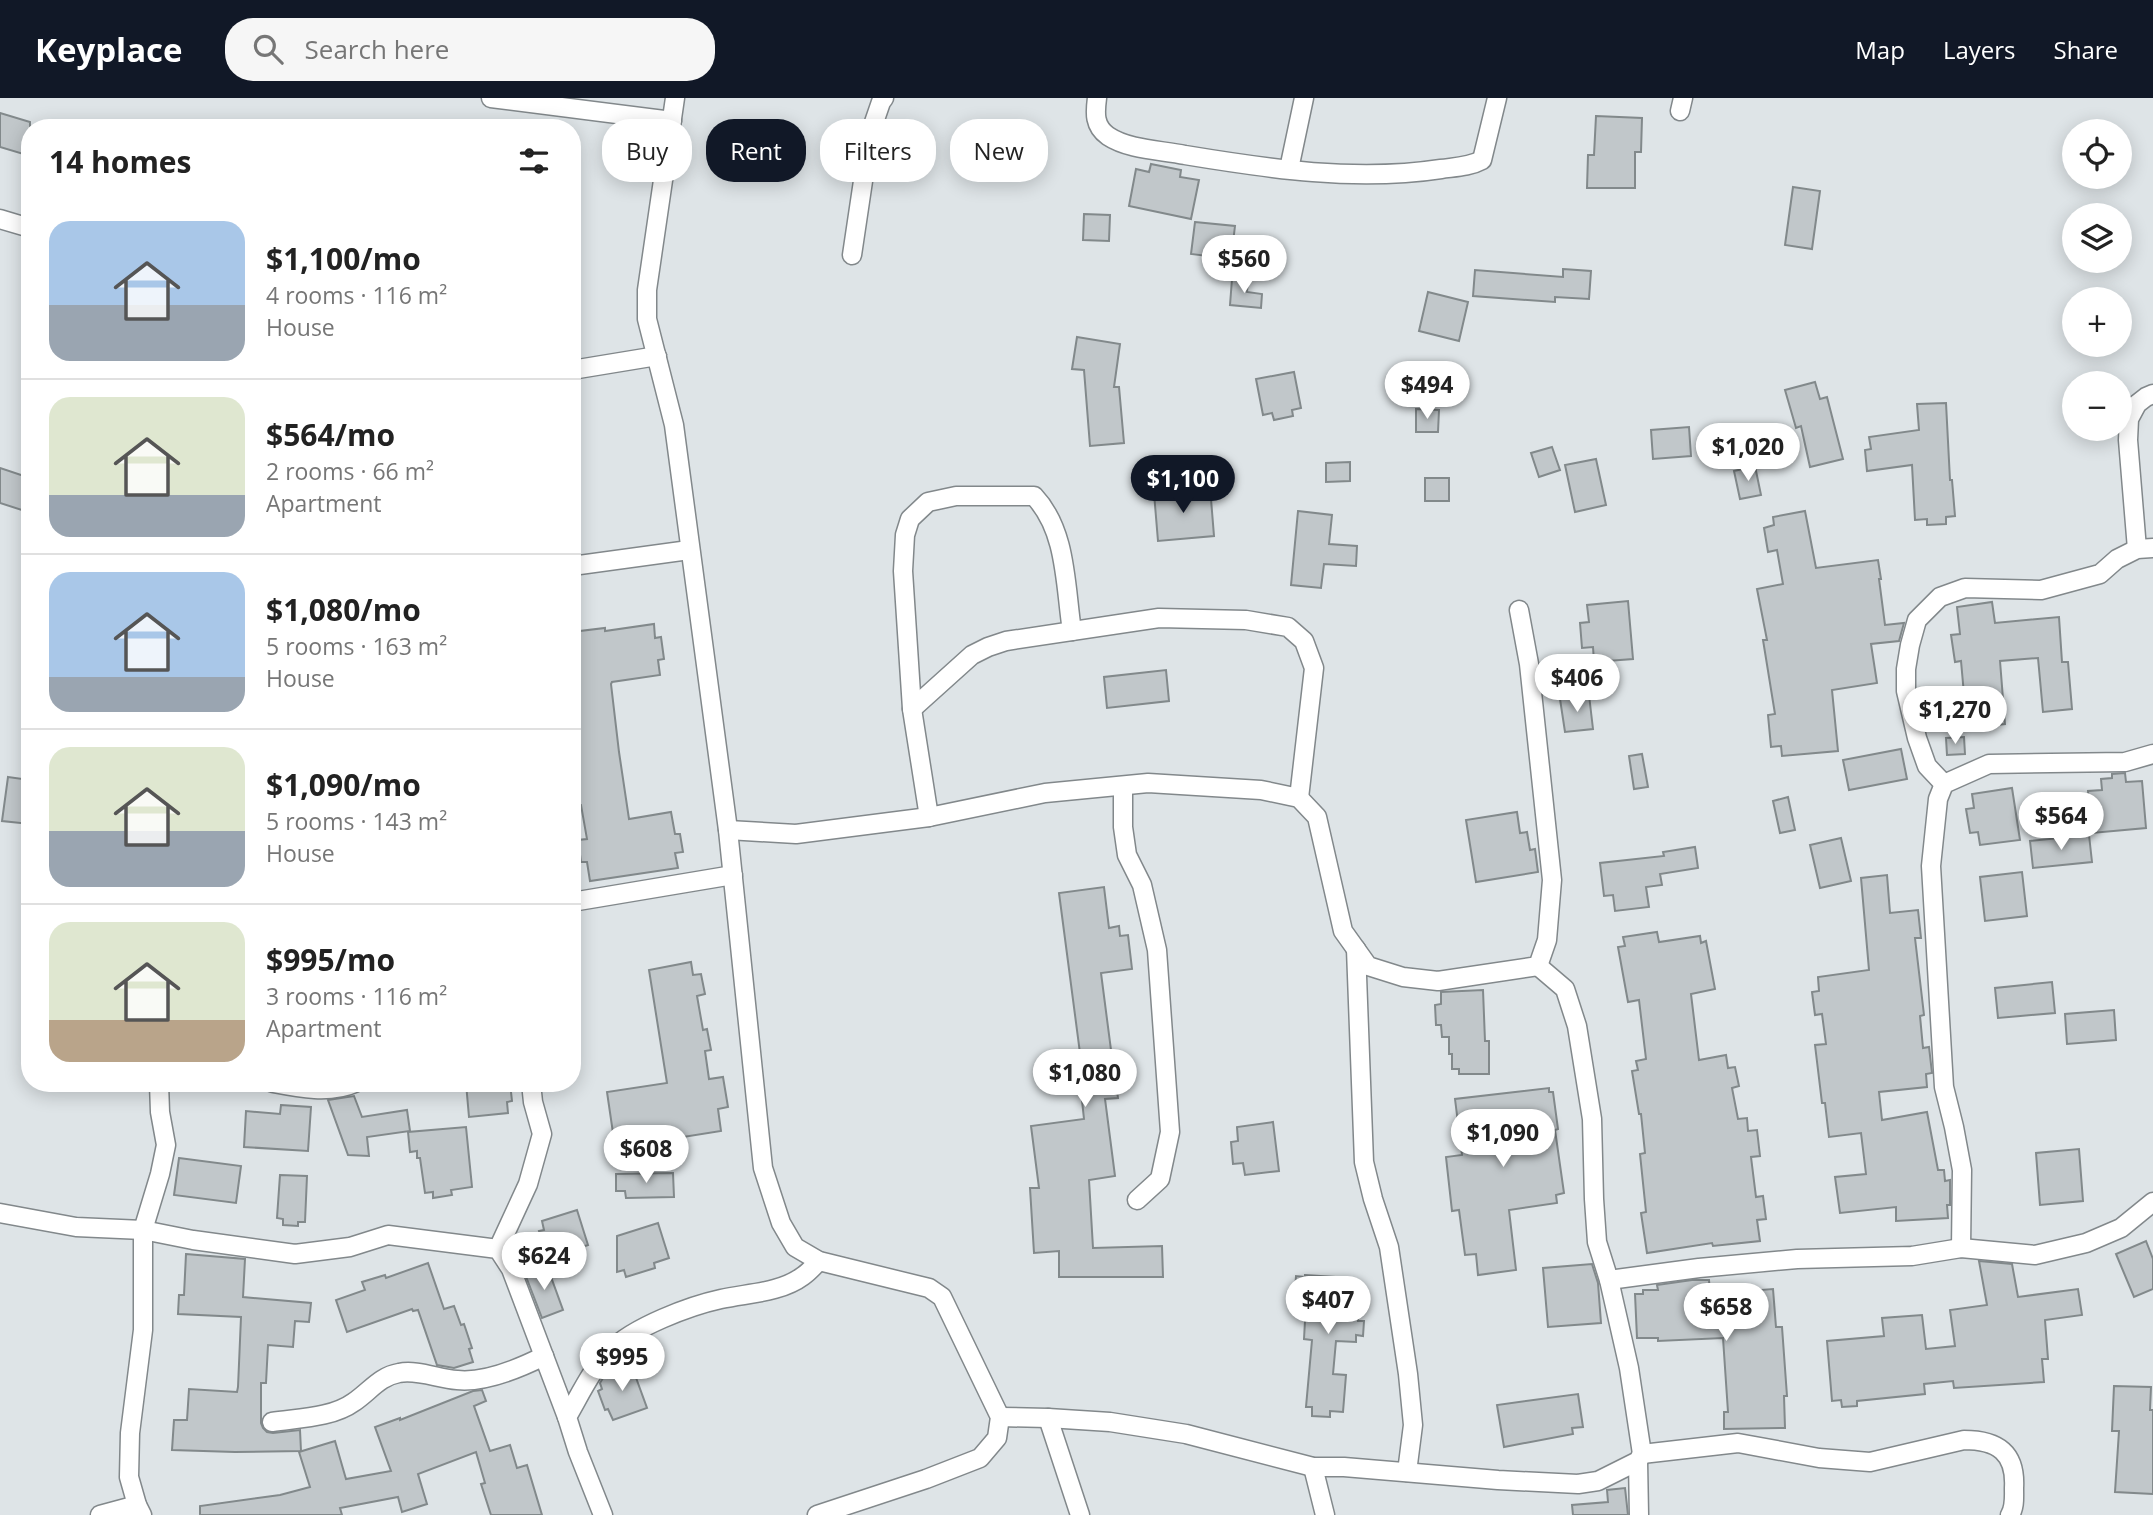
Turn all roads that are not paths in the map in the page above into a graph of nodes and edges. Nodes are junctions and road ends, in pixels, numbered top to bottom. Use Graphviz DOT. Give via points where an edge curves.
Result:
graph roads {
  1 [pos="491,98"];
  2 [pos="675,98"];
  3 [pos="884,98"];
  4 [pos="1097,98"];
  5 [pos="1304,98"];
  6 [pos="1497,98"];
  7 [pos="656,119"];
  8 [pos="672,119"];
  9 [pos="1289,169"];
  10 [pos="663,182"];
  11 [pos="0,219"];
  12 [pos="21,225"];
  13 [pos="852,256"];
  14 [pos="657,356"];
  15 [pos="581,369"];
  16 [pos="2153,394"];
  17 [pos="2145,548"];
  18 [pos="689,550"];
  19 [pos="581,565"];
  20 [pos="1519,610"];
  21 [pos="1072,631"];
  22 [pos="912,709"];
  23 [pos="2153,754"];
  24 [pos="1944,783"];
  25 [pos="1123,786"];
  26 [pos="1300,798"];
  27 [pos="929,817"];
  28 [pos="728,830"];
  29 [pos="733,875"];
  30 [pos="581,900"];
  31 [pos="1356,949"];
  32 [pos="1538,965"];
  33 [pos="159,1092"];
  34 [pos="532,1092"];
  35 [pos="1137,1200"];
  36 [pos="2153,1202"];
  37 [pos="0,1213"];
  38 [pos="143,1230"];
  39 [pos="1961,1248"];
  40 [pos="498,1249"];
  41 [pos="818,1261"];
  42 [pos="1609,1280"];
  43 [pos="544,1356"];
  44 [pos="567,1417"];
  45 [pos="1000,1417"];
  46 [pos="1048,1418"];
  47 [pos="272,1422"];
  48 [pos="1640,1458"];
  49 [pos="1313,1466"];
  50 [pos="1407,1472"];
  51 [pos="139,1510"];
  52 [pos="836,1512"];
  53 [pos="100,1515"];
  54 [pos="603,1515"];
  55 [pos="817,1515"];
  56 [pos="1080,1515"];
  57 [pos="1325,1515"];
  58 [pos="1639,1515"];
  59 [pos="2010,1515"];
  1 -- 7 [label="street"];
  2 -- 8 [label="street"];
  3 -- 13 [label="street" via="870,134"];
  4 -- 9 [label="street" via="1097,126 1129,145"];
  5 -- 9 [label="street"];
  6 -- 9 [label="street" via="1482,160 1473,165 1369,175"];
  10 -- 14 [label="street" via="647,290 647,319"];
  11 -- 12 [label="street"];
  14 -- 15 [label="street"];
  14 -- 18 [label="street" via="674,425"];
  16 -- 17 [label="street" via="2137,404 2129,419 2128,440"];
  17 -- 24 [label="street" via="2117,559 2100,574 2041,590 1965,588 1940,597 1917,620 1906,691 1927,765"];
  18 -- 19 [label="street"];
  18 -- 28 [label="street"];
  20 -- 32 [label="street" via="1552,880 1548,940"];
  21 -- 22 [label="street" via="988,647 972,655"];
  21 -- 22 [label="street" via="1060,545 1054,524 1034,496 956,496 928,502 910,519 905,535"];
  21 -- 26 [label="street" via="1159,618 1246,620 1288,628 1304,641 1314,668"];
  22 -- 27 [label="street"];
  23 -- 24 [label="street" via="2125,762 1990,764"];
  24 -- 39 [label="street" via="1931,866 1944,1087 1962,1170"];
  25 -- 26 [label="street" via="1148,783 1261,790"];
  25 -- 27 [label="street" via="1045,793"];
  25 -- 35 [label="street" via="1127,855 1142,884 1157,950 1170,1132 1160,1179"];
  26 -- 31 [label="street" via="1317,817 1343,931"];
  27 -- 28 [label="street" via="796,834"];
  28 -- 29 [label="street"];
  29 -- 30 [label="street"];
  29 -- 41 [label="street" via="763,1168 781,1223 795,1247"];
  31 -- 32 [label="street" via="1368,966 1438,981"];
  31 -- 50 [label="street" via="1364,1162 1389,1247 1408,1374 1413,1425"];
  32 -- 42 [label="street" via="1565,989 1577,1026 1592,1119 1597,1242"];
  33 -- 38 [label="street" via="166,1145"];
  34 -- 40 [label="street" via="542,1134 528,1184"];
  36 -- 39 [label="street" via="2121,1228 2086,1243 2035,1255"];
  37 -- 38 [label="street" via="76,1227"];
  38 -- 40 [label="street" via="295,1254 350,1247 388,1235"];
  38 -- 51 [label="street" via="143,1330 129,1477"];
  39 -- 42 [label="street" via="1912,1256 1783,1260"];
  40 -- 43 [label="street"];
  41 -- 44 [label="street" via="803,1277 780,1288 685,1309 627,1336 609,1351"];
  41 -- 45 [label="street" via="929,1288 942,1297"];
  42 -- 48 [label="street" via="1629,1368"];
  43 -- 44 [label="street"];
  43 -- 47 [label="street" via="517,1369 460,1381 398,1373 375,1383 353,1403 328,1413"];
  44 -- 54 [label="street"];
  45 -- 46 [label="street"];
  45 -- 52 [label="street" via="997,1438 980,1458"];
  46 -- 49 [label="street" via="1186,1434"];
  46 -- 56 [label="street"];
  48 -- 50 [label="street" via="1598,1480 1578,1484"];
  48 -- 58 [label="street"];
  48 -- 59 [label="street" via="1738,1443 1870,1462 1977,1440 2000,1447 2009,1457 2015,1477"];
  49 -- 50 [label="street"];
  49 -- 57 [label="street"];
  51 -- 53 [label="street"];
  52 -- 55 [label="street"];
}
